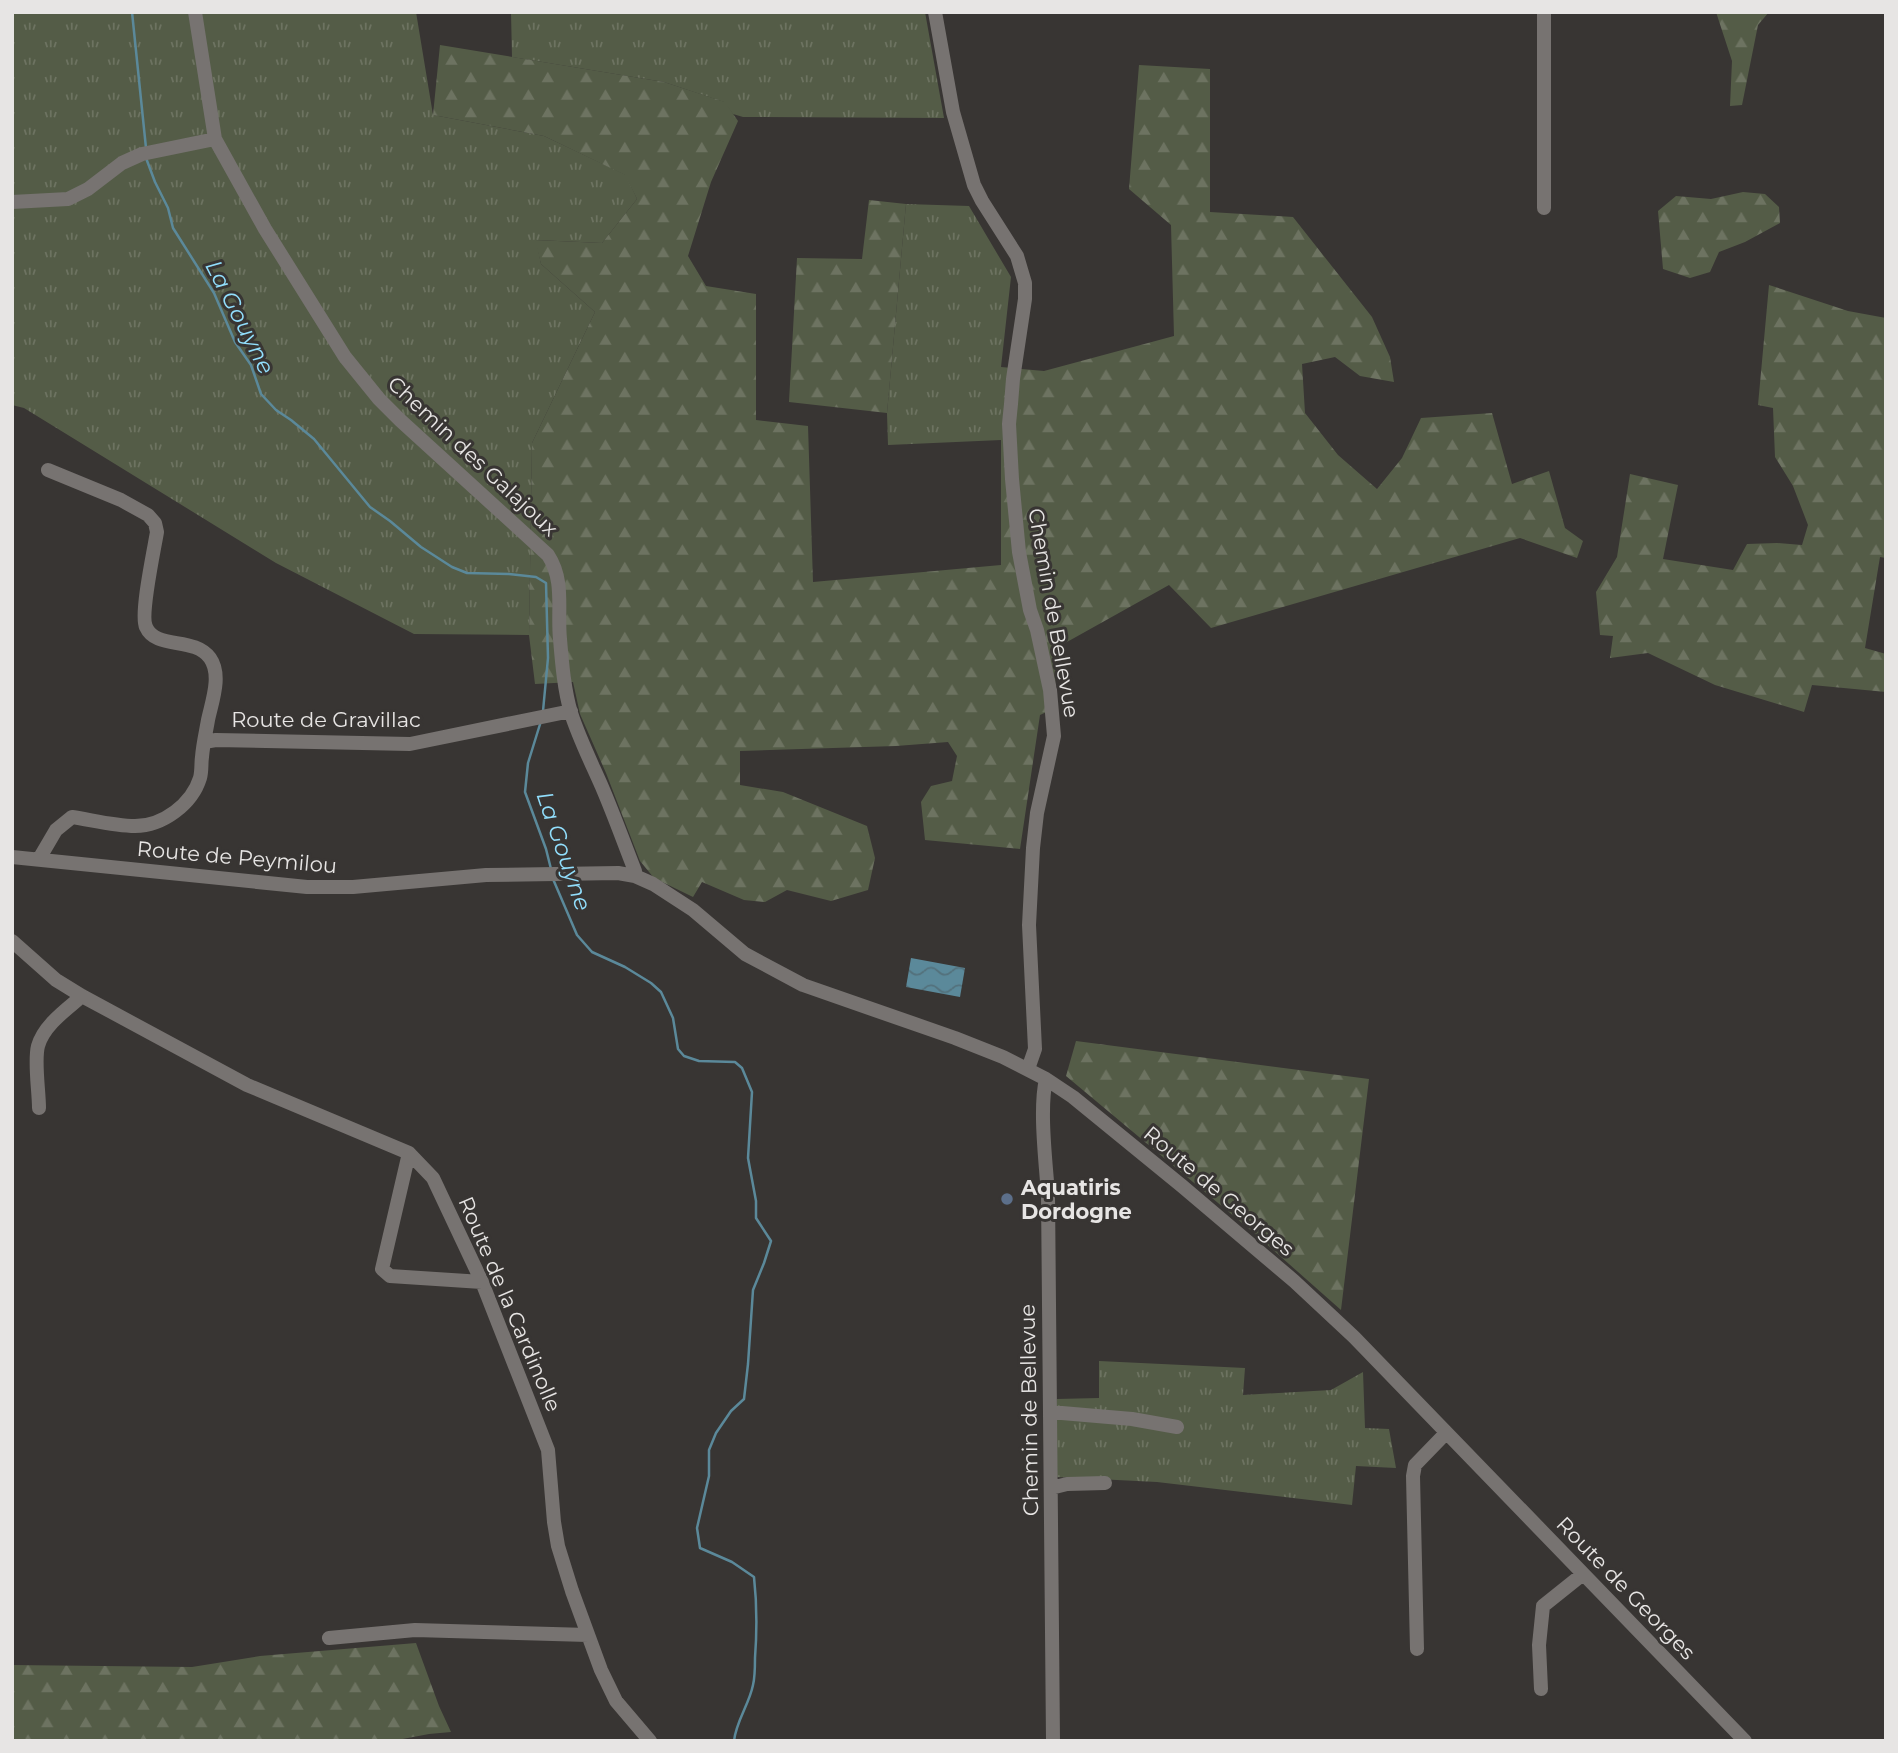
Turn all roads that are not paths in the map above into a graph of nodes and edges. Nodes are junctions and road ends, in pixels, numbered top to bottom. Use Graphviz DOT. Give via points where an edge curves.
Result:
graph roads {
  1 [pos="195,12"];
  2 [pos="935,12"];
  3 [pos="1544,12"];
  4 [pos="215,139"];
  5 [pos="12,202"];
  6 [pos="1544,208"];
  7 [pos="48,470"];
  8 [pos="571,711"];
  9 [pos="204,742"];
  10 [pos="12,857"];
  11 [pos="39,859"];
  12 [pos="542,874"];
  13 [pos="635,876"];
  14 [pos="12,941"];
  15 [pos="82,996"];
  16 [pos="1028,1069"];
  17 [pos="1046,1080"];
  18 [pos="39,1108"];
  19 [pos="409,1153"];
  20 [pos="482,1282"];
  21 [pos="1050,1412"];
  22 [pos="1177,1427"];
  23 [pos="1446,1433"];
  24 [pos="1105,1483"];
  25 [pos="1051,1488"];
  26 [pos="1583,1574"];
  27 [pos="588,1635"];
  28 [pos="329,1639"];
  29 [pos="1417,1649"];
  30 [pos="1541,1689"];
  31 [pos="650,1741"];
  32 [pos="1054,1741"];
  33 [pos="1745,1741"];
  1 -- 4 [label="street, Chemin des Galajoux"];
  2 -- 16 [label="street, Chemin de Bellevue" via="953,112 974,186 1017,256 1025,283 1009,424 1012,479 1019,552 1050,690 1054,736 1033,848 1029,925 1035,1049"];
  3 -- 6 [label="street"];
  4 -- 5 [label="street" via="146,153 122,163 68,199"];
  4 -- 8 [label="street, Chemin des Galajoux" via="345,357 400,420 554,563"];
  7 -- 9 [label="street" via="121,500 155,523 144,625 157,640 192,646 213,663 216,675"];
  8 -- 9 [label="street, Route de Gravillac" via="410,744"];
  8 -- 13 [label="street, Chemin des Galajoux"];
  9 -- 11 [label="street" via="200,778 180,808 139,826 72,817 56,830"];
  10 -- 11 [label="street, Route de Peymilou"];
  11 -- 12 [label="street, Route de Peymilou" via="307,887"];
  12 -- 13 [label="street, Route de Georges"];
  13 -- 16 [label="street, Route de Georges" via="693,910 745,954 803,985 955,1038"];
  14 -- 15 [label="street, Route de la Cardinolle"];
  15 -- 18 [label="street" via="40,1041"];
  15 -- 19 [label="street, Route de la Cardinolle" via="247,1085"];
  16 -- 17 [label="street, Route de Georges"];
  17 -- 21 [label="street, Chemin de Bellevue"];
  17 -- 23 [label="street, Route de Georges" via="1073,1097 1294,1281"];
  19 -- 20 [label="street, Route de la Cardinolle" via="433,1178"];
  19 -- 20 [label="street" via="382,1269 390,1276"];
  20 -- 27 [label="street, Route de la Cardinolle" via="548,1450 558,1546"];
  21 -- 22 [label="street"];
  21 -- 25 [label="street, Chemin de Bellevue"];
  23 -- 26 [label="street, Route de Georges"];
  23 -- 29 [label="street" via="1415,1465 1413,1476"];
  24 -- 25 [label="street"];
  25 -- 32 [label="street, Chemin de Bellevue"];
  26 -- 30 [label="street" via="1544,1606 1539,1645"];
  26 -- 33 [label="street, Route de Georges"];
  27 -- 28 [label="street" via="415,1630"];
  27 -- 31 [label="street, Route de la Cardinolle" via="616,1701"];
}
